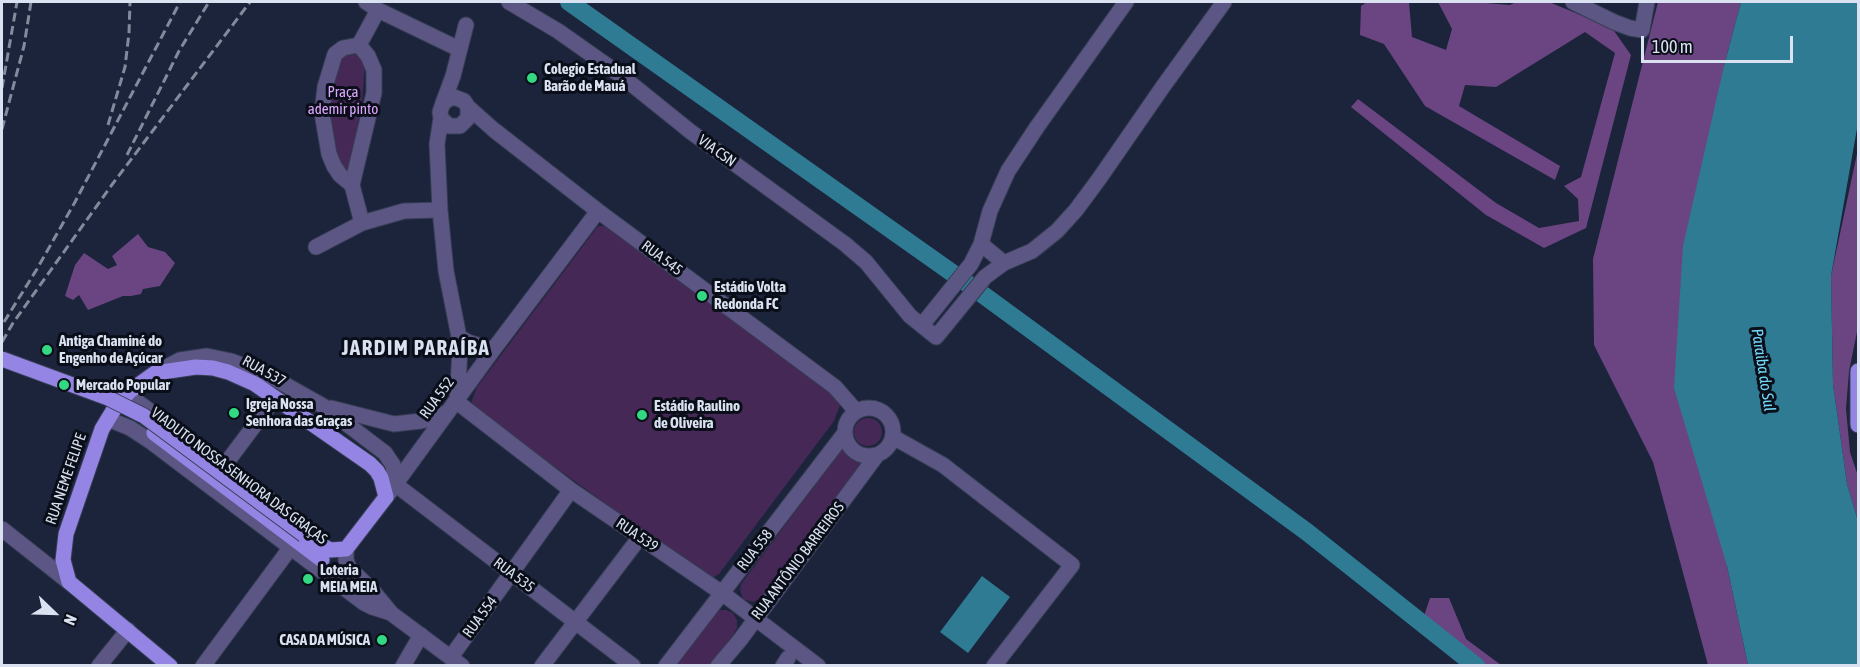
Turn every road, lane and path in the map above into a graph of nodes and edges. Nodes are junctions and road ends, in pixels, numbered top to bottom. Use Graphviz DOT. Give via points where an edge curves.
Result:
graph roads {
  1 [pos="509,2"];
  2 [pos="1126,2"];
  3 [pos="1224,2"];
  4 [pos="1573,2"];
  5 [pos="1647,2"];
  6 [pos="372,6"];
  7 [pos="466,25"];
  8 [pos="359,45"];
  9 [pos="459,49"];
  10 [pos="453,76"];
  11 [pos="464,103"];
  12 [pos="442,110"];
  13 [pos="460,125"];
  14 [pos="494,130"];
  15 [pos="437,144"];
  16 [pos="352,185"];
  17 [pos="440,210"];
  18 [pos="598,211"];
  19 [pos="362,223"];
  20 [pos="981,244"];
  21 [pos="316,247"];
  22 [pos="1004,263"];
  23 [pos="916,321"];
  24 [pos="459,337"];
  25 [pos="494,350"];
  26 [pos="2,359"];
  27 [pos="2,368"];
  28 [pos="1858,372"];
  29 [pos="155,373"];
  30 [pos="127,394"];
  31 [pos="275,398"];
  32 [pos="323,406"];
  33 [pos="454,406"];
  34 [pos="856,411"];
  35 [pos="108,419"];
  36 [pos="1858,425"];
  37 [pos="844,434"];
  38 [pos="893,437"];
  39 [pos="877,455"];
  40 [pos="224,466"];
  41 [pos="395,484"];
  42 [pos="571,490"];
  43 [pos="386,497"];
  44 [pos="2,529"];
  45 [pos="640,537"];
  46 [pos="298,542"];
  47 [pos="346,549"];
  48 [pos="322,553"];
  49 [pos="512,573"];
  50 [pos="69,582"];
  51 [pos="728,597"];
  52 [pos="392,614"];
  53 [pos="756,618"];
  54 [pos="576,622"];
  55 [pos="128,630"];
  56 [pos="421,635"];
  57 [pos="740,639"];
  58 [pos="457,661"];
  59 [pos="998,664"];
  60 [pos="99,666"];
  61 [pos="170,666"];
  62 [pos="203,666"];
  63 [pos="403,666"];
  64 [pos="542,666"];
  65 [pos="633,666"];
  66 [pos="666,666"];
  67 [pos="718,666"];
  68 [pos="818,666"];
  1 -- 23 [label="street, VIA CSN" via="618,74 845,244 866,262"];
  2 -- 20 [label="street" via="1008,171"];
  3 -- 22 [label="street" via="1076,210 1032,251"];
  4 -- 5 [label="street" via="1641,30"];
  6 -- 8 [label="street"];
  6 -- 9 [label="street"];
  7 -- 9 [label="street"];
  8 -- 16 [label="street" via="374,70 374,93"];
  8 -- 16 [label="street" via="335,54 322,113 329,154 340,175"];
  9 -- 10 [label="street"];
  10 -- 11 [label="street" via="455,89"];
  10 -- 12 [label="street"];
  11 -- 12 [label="street" via="449,99"];
  11 -- 13 [label="street" via="469,113"];
  11 -- 14 [label="street, RUA 545"];
  12 -- 13 [label="street" via="444,122"];
  12 -- 15 [label="street"];
  13 -- 14 [label="street, RUA 545" via="472,123"];
  13 -- 15 [label="street"];
  14 -- 18 [label="street, RUA 545"];
  15 -- 17 [label="street"];
  16 -- 19 [label="street"];
  17 -- 19 [label="street" via="404,212"];
  17 -- 24 [label="street" via="446,272"];
  18 -- 25 [label="street, RUA 552"];
  18 -- 34 [label="street, RUA 545" via="835,387"];
  19 -- 21 [label="street"];
  20 -- 22 [label="street"];
  20 -- 23 [label="street" via="941,304"];
  22 -- 23 [label="street, VIA CSN" via="985,277 936,337"];
  24 -- 25 [label="street"];
  24 -- 33 [label="street"];
  25 -- 33 [label="street, RUA 552"];
  26 -- 46 [label="main road, VIADUTO NOSSA SENHORA DAS GRAÇAS, bridge" via="108,398 144,416"];
  27 -- 46 [label="main road, VIADUTO NOSSA SENHORA DAS GRAÇAS" via="125,415"];
  28 -- 36 [label="main road"];
  29 -- 30 [label="main road, RUA 537"];
  29 -- 31 [label="main road, RUA 537" via="218,369 245,378"];
  29 -- 32 [label="street, RUA 537" via="180,360 215,356 259,370"];
  30 -- 35 [label="main road, RUA NEME FELIPE"];
  30 -- 40 [label="street"];
  31 -- 40 [label="street"];
  31 -- 43 [label="main road, RUA 537" via="370,464 380,474"];
  32 -- 33 [label="street, RUA 537" via="394,424 433,418"];
  32 -- 41 [label="street, RUA 537" via="388,456"];
  33 -- 41 [label="street, RUA 552"];
  33 -- 42 [label="street, RUA 539"];
  34 -- 37 [label="street" via="847,420"];
  34 -- 38 [label="street" via="865,407 881,410 891,422"];
  35 -- 46 [label="street" via="130,428"];
  35 -- 50 [label="main road, RUA NEME FELIPE" via="64,542 63,560"];
  37 -- 39 [label="street" via="855,453"];
  37 -- 51 [label="street, RUA 558"];
  38 -- 39 [label="street" via="890,445"];
  38 -- 59 [label="street" via="943,465 1072,565"];
  39 -- 53 [label="street, RUA ANTÔNIO BARREIROS"];
  40 -- 48 [label="street" via="307,528"];
  41 -- 43 [label="street, RUA 552"];
  41 -- 49 [label="street, RUA 535"];
  42 -- 45 [label="street, RUA 539"];
  42 -- 49 [label="street, RUA 554"];
  43 -- 47 [label="main road, RUA 552"];
  44 -- 50 [label="street"];
  45 -- 51 [label="street, RUA 539"];
  45 -- 54 [label="street"];
  46 -- 48 [label="main road, VIADUTO NOSSA SENHORA DAS GRAÇAS"];
  46 -- 52 [label="street" via="364,603"];
  46 -- 62 [label="street"];
  47 -- 48 [label="main road"];
  47 -- 52 [label="street" via="351,571"];
  48 -- 52 [label="street"];
  49 -- 54 [label="street, RUA 535"];
  49 -- 58 [label="street, RUA 554"];
  50 -- 55 [label="main road"];
  51 -- 53 [label="street, RUA 539"];
  51 -- 57 [label="street" via="741,611"];
  51 -- 66 [label="street, RUA 558"];
  52 -- 56 [label="street"];
  53 -- 57 [label="street, RUA ANTÔNIO BARREIROS"];
  53 -- 68 [label="street, RUA 539"];
  54 -- 64 [label="street"];
  54 -- 65 [label="street, RUA 535"];
  55 -- 60 [label="street"];
  55 -- 61 [label="main road"];
  56 -- 58 [label="street"];
  56 -- 63 [label="street"];
  57 -- 67 [label="street, RUA ANTÔNIO BARREIROS"];
}
